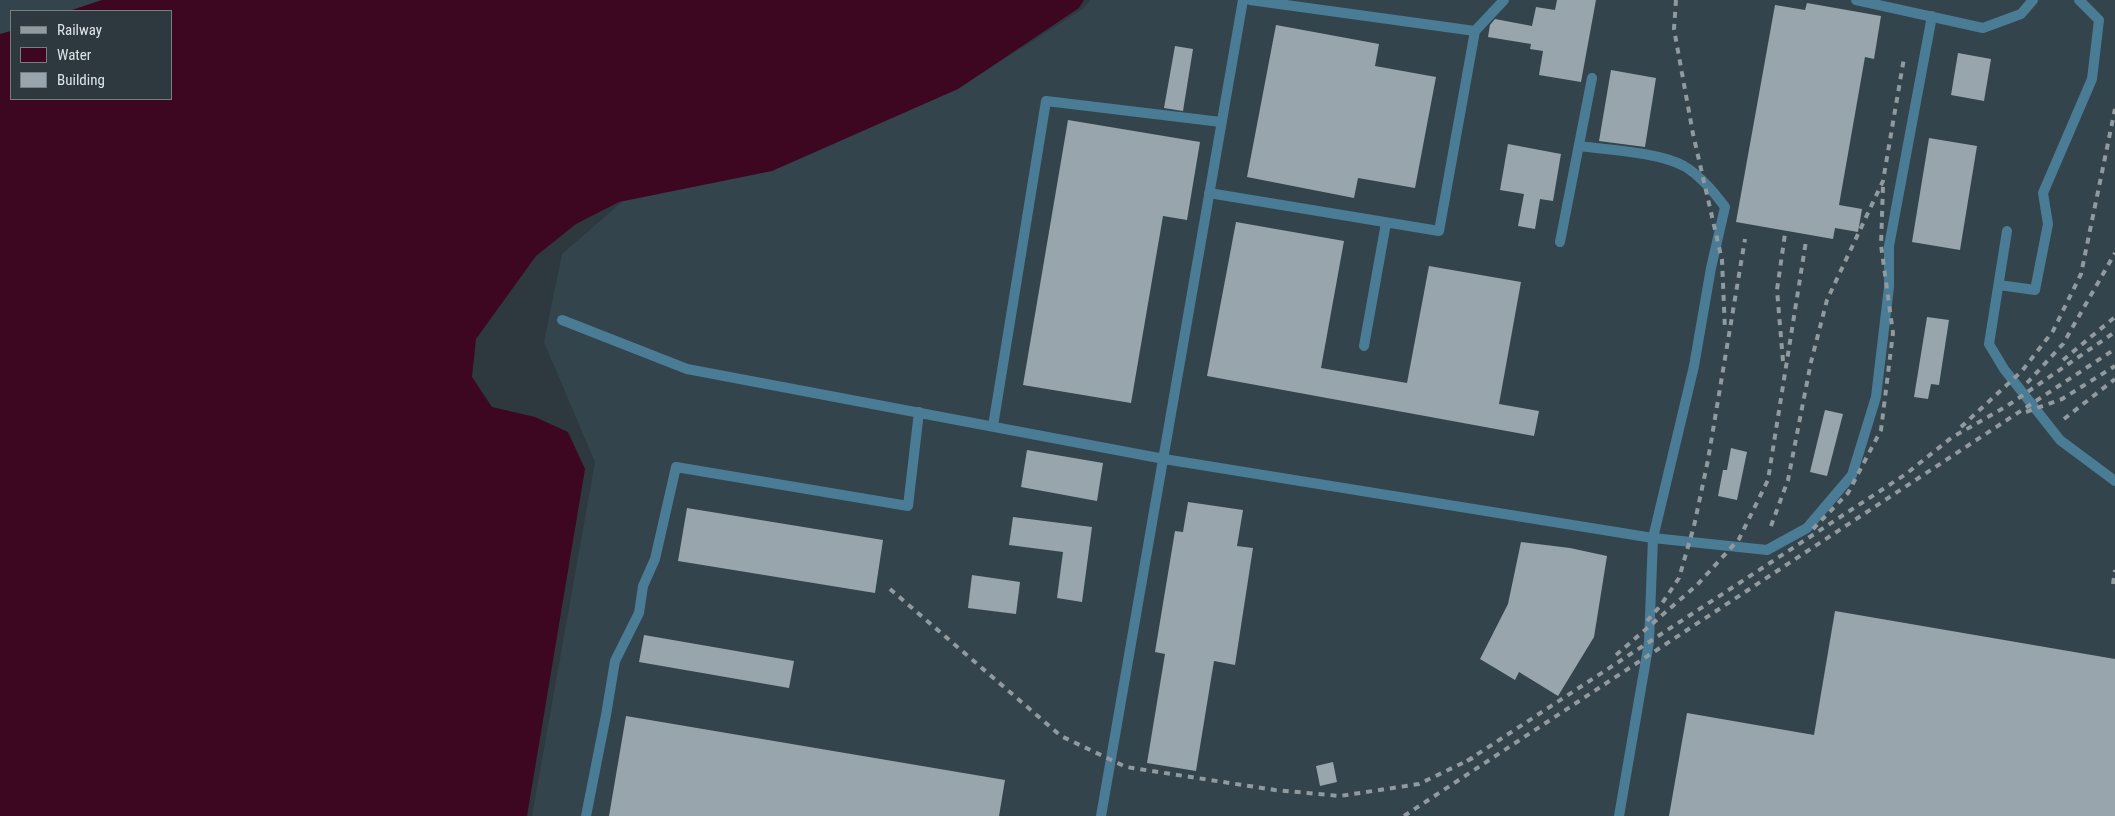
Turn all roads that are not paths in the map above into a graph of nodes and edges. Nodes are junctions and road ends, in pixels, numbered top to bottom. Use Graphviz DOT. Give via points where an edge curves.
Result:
graph roads {
  1 [pos="1243,0"];
  2 [pos="1250,0"];
  3 [pos="1504,0"];
  4 [pos="1856,0"];
  5 [pos="2033,0"];
  6 [pos="2079,0"];
  7 [pos="1296,3"];
  8 [pos="1932,16"];
  9 [pos="1475,31"];
  10 [pos="1592,78"];
  11 [pos="1221,122"];
  12 [pos="1578,146"];
  13 [pos="1209,193"];
  14 [pos="1386,222"];
  15 [pos="2007,231"];
  16 [pos="1560,242"];
  17 [pos="1999,285"];
  18 [pos="562,320"];
  19 [pos="1364,346"];
  20 [pos="919,412"];
  21 [pos="993,426"];
  22 [pos="1164,459"];
  23 [pos="2115,480"];
  24 [pos="1653,538"];
  25 [pos="586,816"];
  26 [pos="1101,816"];
  27 [pos="1619,816"];
  1 -- 11 [label="lane"];
  2 -- 7 [label="lane"];
  3 -- 9 [label="lane"];
  4 -- 8 [label="lane"];
  5 -- 8 [label="lane" via="2021,14 1984,28"];
  6 -- 17 [label="lane" via="2099,20 2092,79 2043,193 2048,224 2034,290"];
  7 -- 9 [label="lane"];
  8 -- 24 [label="lane" via="1889,246 1889,288 1876,397 1852,475 1807,528 1767,550"];
  9 -- 14 [label="lane" via="1439,231"];
  10 -- 12 [label="lane"];
  11 -- 13 [label="lane"];
  11 -- 21 [label="lane" via="1046,101"];
  12 -- 16 [label="lane"];
  12 -- 24 [label="lane" via="1664,158 1685,167 1709,186 1725,207 1694,366"];
  13 -- 14 [label="lane"];
  13 -- 22 [label="lane"];
  14 -- 19 [label="lane"];
  15 -- 17 [label="lane"];
  17 -- 23 [label="lane" via="1989,344 2004,369 2060,440"];
  18 -- 20 [label="lane" via="688,369"];
  20 -- 21 [label="lane"];
  20 -- 25 [label="lane" via="908,506 676,467 656,559 643,586 639,613 614,662"];
  21 -- 22 [label="lane"];
  22 -- 24 [label="lane"];
  22 -- 26 [label="lane"];
  24 -- 27 [label="lane" via="1649,642"];
}
